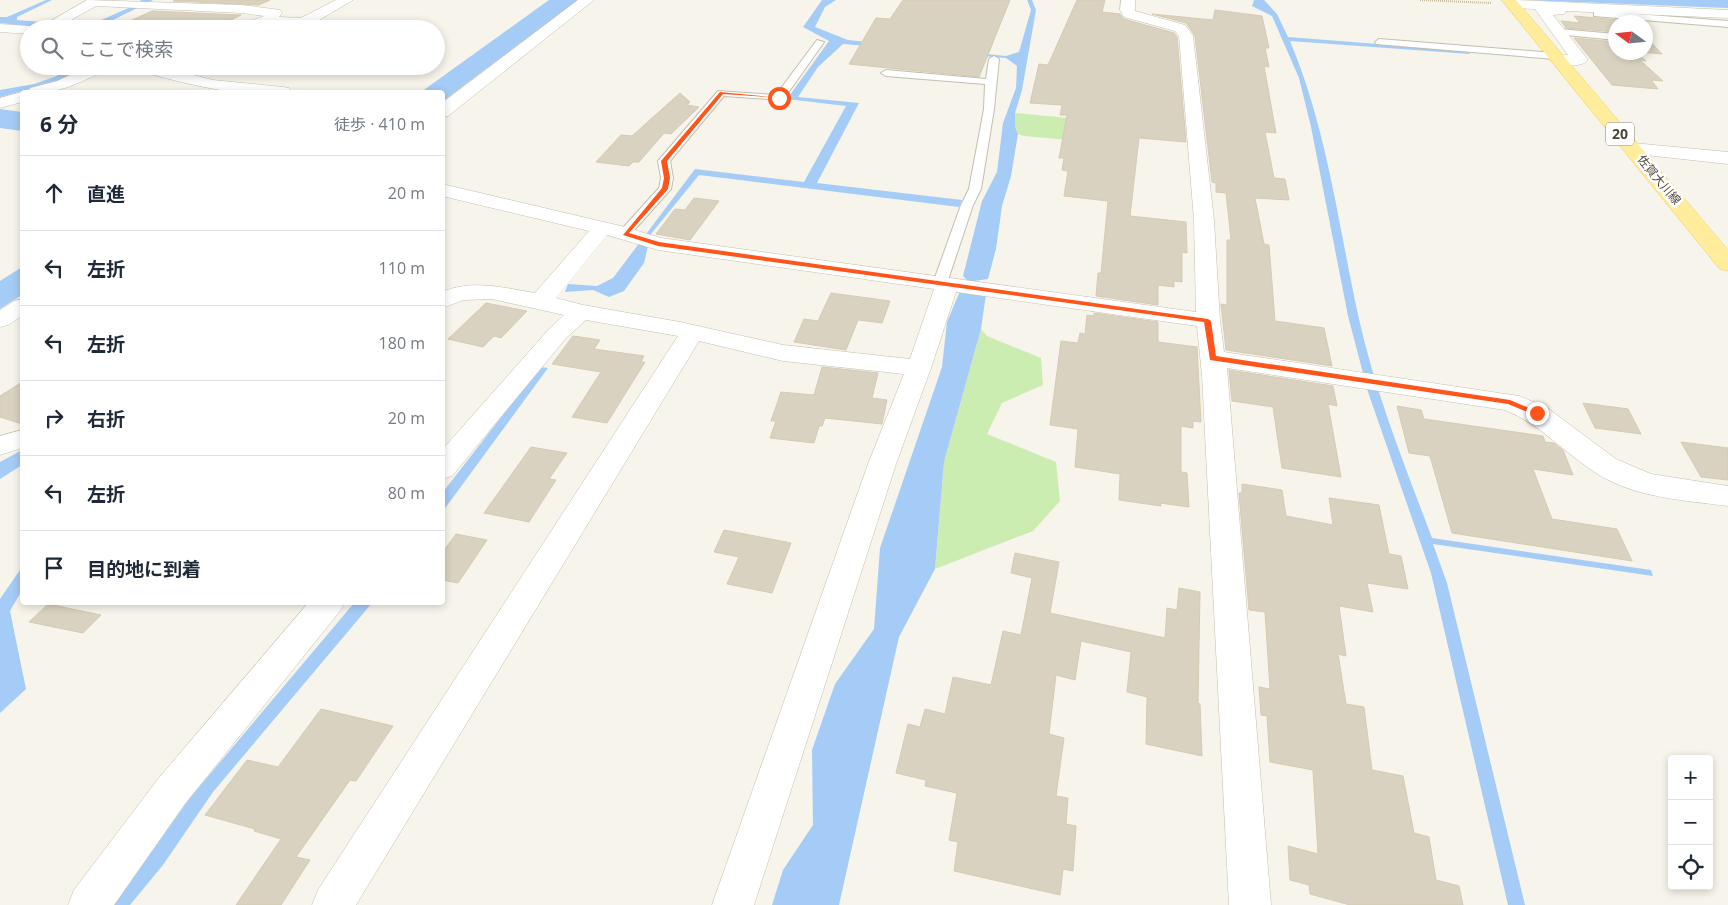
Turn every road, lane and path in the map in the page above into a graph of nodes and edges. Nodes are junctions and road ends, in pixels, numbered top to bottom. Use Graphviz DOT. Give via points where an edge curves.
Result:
graph roads {
  1 [pos="346,0"];
  2 [pos="587,0"];
  3 [pos="1128,0"];
  4 [pos="1420,0"];
  5 [pos="91,1"];
  6 [pos="1511,2"];
  7 [pos="1592,11"];
  8 [pos="1728,14"];
  9 [pos="60,20"];
  10 [pos="268,20"];
  11 [pos="309,20"];
  12 [pos="1728,24"];
  13 [pos="0,28"];
  14 [pos="20,29"];
  15 [pos="1559,32"];
  16 [pos="1608,36"];
  17 [pos="820,42"];
  18 [pos="1379,42"];
  19 [pos="1557,57"];
  20 [pos="994,59"];
  21 [pos="886,73"];
  22 [pos="83,75"];
  23 [pos="177,75"];
  24 [pos="209,75"];
  25 [pos="198,81"];
  26 [pos="990,82"];
  27 [pos="43,90"];
  28 [pos="268,90"];
  29 [pos="20,97"];
  30 [pos="0,104"];
  31 [pos="20,107"];
  32 [pos="445,110"];
  33 [pos="1633,149"];
  34 [pos="1728,158"];
  35 [pos="445,191"];
  36 [pos="602,228"];
  37 [pos="631,235"];
  38 [pos="1728,264"];
  39 [pos="956,286"];
  40 [pos="445,299"];
  41 [pos="541,301"];
  42 [pos="20,307"];
  43 [pos="581,312"];
  44 [pos="0,320"];
  45 [pos="1208,321"];
  46 [pos="692,333"];
  47 [pos="1213,358"];
  48 [pos="919,368"];
  49 [pos="20,440"];
  50 [pos="0,446"];
  51 [pos="445,465"];
  52 [pos="1728,496"];
  53 [pos="327,605"];
  54 [pos="89,905"];
  55 [pos="333,905"];
  56 [pos="733,905"];
  57 [pos="1250,905"];
  1 -- 11 [label="street"];
  2 -- 32 [label="street"];
  3 -- 45 [label="street" via="1130,14 1180,28 1186,36 1204,220"];
  4 -- 6 [label="path"];
  5 -- 9 [label="street"];
  5 -- 10 [label="street" via="242,8 275,13"];
  6 -- 7 [label="street"];
  6 -- 19 [label="main road, 佐賀大川線 / 20"];
  7 -- 8 [label="street"];
  7 -- 12 [label="lane"];
  7 -- 15 [label="street" via="1542,10"];
  13 -- 14 [label="street"];
  15 -- 16 [label="lane"];
  15 -- 19 [label="street" via="1580,60"];
  17 -- 37 [label="lane" via="779,98 721,93 664,161 665,189"];
  18 -- 19 [label="lane"];
  19 -- 33 [label="main road, 佐賀大川線 / 20"];
  20 -- 26 [label="lane"];
  21 -- 26 [label="lane"];
  22 -- 27 [label="street"];
  23 -- 25 [label="street"];
  24 -- 25 [label="street"];
  25 -- 28 [label="street"];
  26 -- 39 [label="lane" via="989,109 975,189 967,205"];
  29 -- 30 [label="street"];
  30 -- 31 [label="street"];
  33 -- 34 [label="street"];
  33 -- 38 [label="main road, 佐賀大川線 / 20"];
  35 -- 36 [label="street"];
  36 -- 37 [label="street"];
  36 -- 41 [label="street"];
  37 -- 39 [label="street" via="658,244"];
  39 -- 45 [label="street"];
  39 -- 48 [label="street"];
  40 -- 41 [label="street" via="460,292 492,292"];
  41 -- 43 [label="street"];
  42 -- 44 [label="street"];
  43 -- 46 [label="street"];
  43 -- 51 [label="street" via="558,333"];
  45 -- 47 [label="street"];
  46 -- 48 [label="street" via="784,352"];
  46 -- 55 [label="street"];
  47 -- 52 [label="street" via="1510,402 1537,413 1606,466 1646,484"];
  47 -- 57 [label="street"];
  48 -- 56 [label="street" via="882,464"];
  49 -- 50 [label="street"];
  53 -- 54 [label="street" via="171,792"];
}
